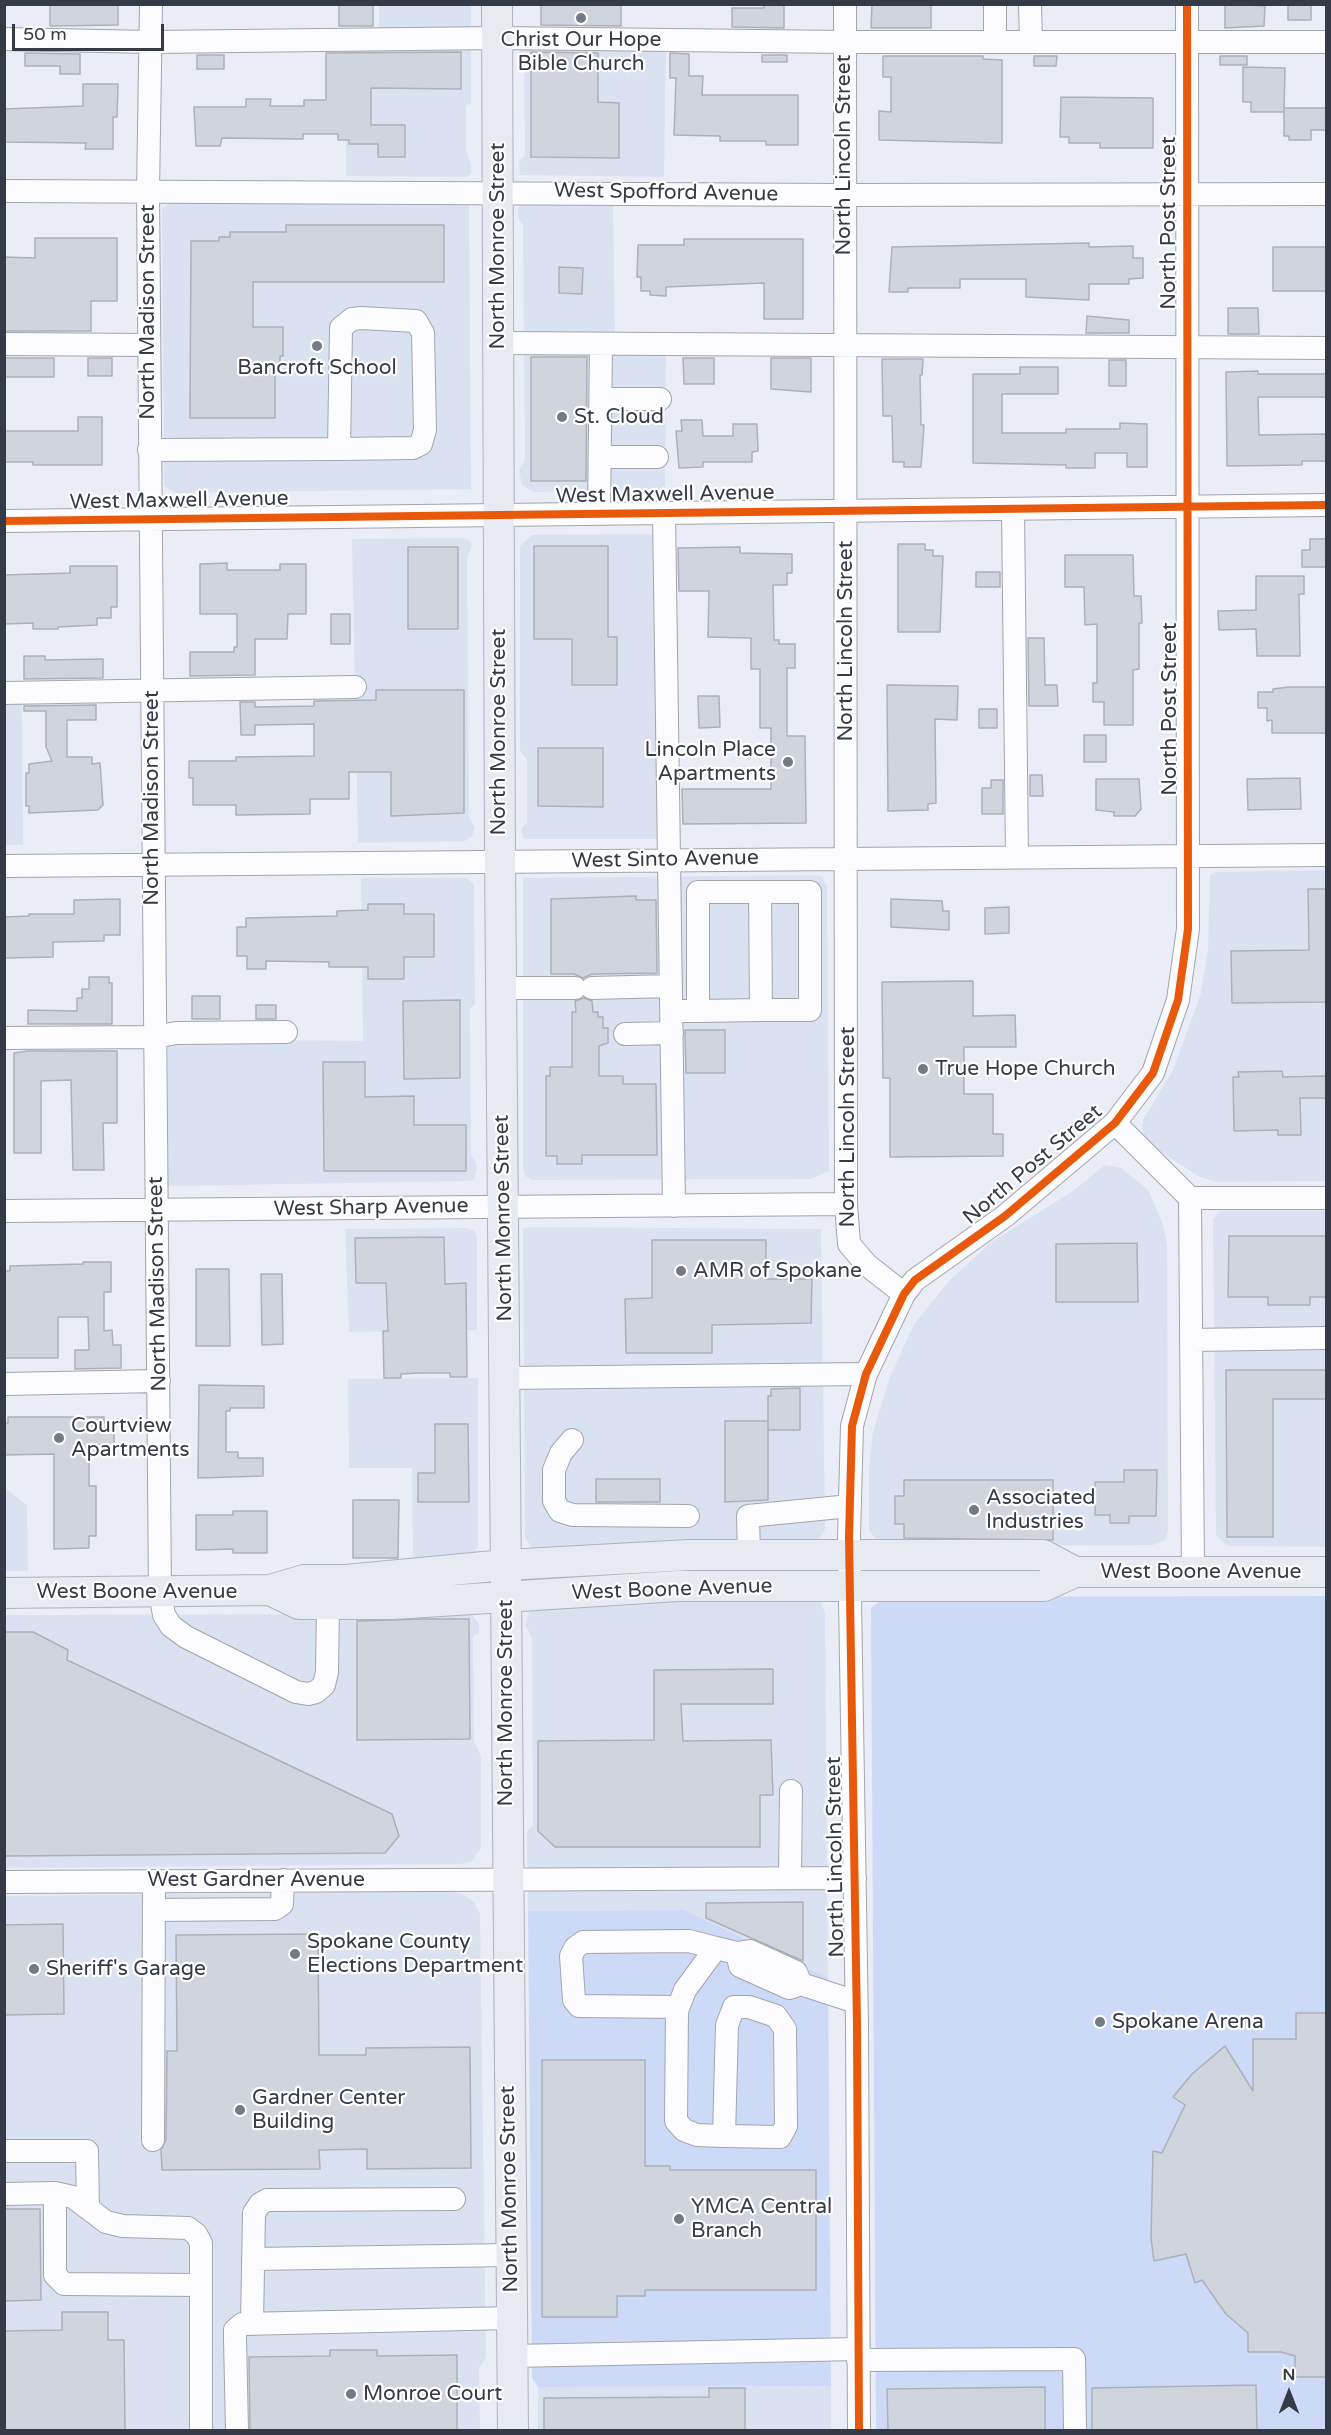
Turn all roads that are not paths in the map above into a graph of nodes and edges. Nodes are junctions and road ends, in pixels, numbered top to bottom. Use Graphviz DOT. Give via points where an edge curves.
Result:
graph roads {
  1 [pos="151,4"];
  2 [pos="497,4"];
  3 [pos="845,4"];
  4 [pos="995,4"];
  5 [pos="1030,4"];
  6 [pos="1187,4"];
  7 [pos="497,38"];
  8 [pos="4,39"];
  9 [pos="151,42"];
  10 [pos="845,42"];
  11 [pos="995,42"];
  12 [pos="1031,42"];
  13 [pos="1187,42"];
  14 [pos="1326,42"];
  15 [pos="4,191"];
  16 [pos="148,192"];
  17 [pos="498,192"];
  18 [pos="1186,193"];
  19 [pos="1326,194"];
  20 [pos="844,195"];
  21 [pos="498,343"];
  22 [pos="4,344"];
  23 [pos="601,344"];
  24 [pos="148,345"];
  25 [pos="845,346"];
  26 [pos="1188,348"];
  27 [pos="1326,348"];
  28 [pos="601,399"];
  29 [pos="660,399"];
  30 [pos="339,449"];
  31 [pos="149,450"];
  32 [pos="600,457"];
  33 [pos="657,457"];
  34 [pos="1326,505"];
  35 [pos="1188,507"];
  36 [pos="1013,509"];
  37 [pos="846,511"];
  38 [pos="664,513"];
  39 [pos="599,514"];
  40 [pos="498,515"];
  41 [pos="150,520"];
  42 [pos="4,521"];
  43 [pos="355,687"];
  44 [pos="151,692"];
  45 [pos="4,693"];
  46 [pos="1326,855"];
  47 [pos="1188,856"];
  48 [pos="1017,857"];
  49 [pos="848,858"];
  50 [pos="670,860"];
  51 [pos="500,861"];
  52 [pos="4,866"];
  53 [pos="152,866"];
  54 [pos="671,892"];
  55 [pos="698,892"];
  56 [pos="760,892"];
  57 [pos="672,986"];
  58 [pos="501,988"];
  59 [pos="761,1010"];
  60 [pos="672,1011"];
  61 [pos="698,1011"];
  62 [pos="286,1032"];
  63 [pos="672,1033"];
  64 [pos="625,1034"];
  65 [pos="155,1037"];
  66 [pos="4,1038"];
  67 [pos="1115,1123"];
  68 [pos="1190,1198"];
  69 [pos="1326,1198"];
  70 [pos="846,1204"];
  71 [pos="504,1206"];
  72 [pos="674,1206"];
  73 [pos="158,1210"];
  74 [pos="4,1211"];
  75 [pos="904,1294"];
  76 [pos="1326,1338"];
  77 [pos="1191,1340"];
  78 [pos="866,1374"];
  79 [pos="505,1378"];
  80 [pos="159,1381"];
  81 [pos="4,1384"];
  82 [pos="572,1440"];
  83 [pos="850,1506"];
  84 [pos="688,1516"];
  85 [pos="749,1555"];
  86 [pos="850,1555"];
  87 [pos="505,1565"];
  88 [pos="1075,1572"];
  89 [pos="1193,1572"];
  90 [pos="1326,1572"];
  91 [pos="850,1586"];
  92 [pos="270,1590"];
  93 [pos="160,1592"];
  94 [pos="4,1593"];
  95 [pos="505,1598"];
  96 [pos="328,1604"];
  97 [pos="791,1791"];
  98 [pos="508,1878"];
  99 [pos="790,1878"];
  100 [pos="855,1878"];
  101 [pos="283,1880"];
  102 [pos="154,1881"];
  103 [pos="4,1882"];
  104 [pos="154,1910"];
  105 [pos="726,1950"];
  106 [pos="856,2002"];
  107 [pos="678,2007"];
  108 [pos="724,2136"];
  109 [pos="153,2140"];
  110 [pos="4,2151"];
  111 [pos="55,2193"];
  112 [pos="4,2194"];
  113 [pos="454,2199"];
  114 [pos="88,2208"];
  115 [pos="511,2255"];
  116 [pos="254,2259"];
  117 [pos="201,2284"];
  118 [pos="512,2318"];
  119 [pos="252,2324"];
  120 [pos="858,2354"];
  121 [pos="512,2356"];
  122 [pos="201,2430"];
  123 [pos="237,2430"];
  124 [pos="513,2430"];
  125 [pos="859,2430"];
  126 [pos="1075,2430"];
  1 -- 9 [label="street, North Madison Street"];
  2 -- 7 [label="main road, North Monroe Street"];
  3 -- 10 [label="street, North Lincoln Street"];
  4 -- 11 [label="street"];
  5 -- 12 [label="street"];
  6 -- 13 [label="street, North Post Street"];
  7 -- 9 [label="street"];
  7 -- 10 [label="street"];
  7 -- 17 [label="main road, North Monroe Street"];
  8 -- 9 [label="street"];
  9 -- 16 [label="street, North Madison Street"];
  10 -- 11 [label="street"];
  10 -- 20 [label="street, North Lincoln Street"];
  11 -- 12 [label="street"];
  12 -- 13 [label="street"];
  13 -- 14 [label="street"];
  13 -- 18 [label="street, North Post Street"];
  15 -- 16 [label="street, West Spofford Avenue"];
  16 -- 17 [label="street, West Spofford Avenue"];
  16 -- 24 [label="street, North Madison Street"];
  17 -- 20 [label="street, West Spofford Avenue"];
  17 -- 21 [label="main road, North Monroe Street"];
  18 -- 19 [label="street, West Spofford Avenue"];
  18 -- 20 [label="street, West Spofford Avenue"];
  18 -- 26 [label="street, North Post Street"];
  20 -- 25 [label="street, North Lincoln Street"];
  21 -- 23 [label="street"];
  21 -- 40 [label="main road, North Monroe Street"];
  22 -- 24 [label="street"];
  23 -- 25 [label="street"];
  23 -- 28 [label="street"];
  24 -- 31 [label="street, North Madison Street"];
  25 -- 26 [label="street"];
  25 -- 37 [label="street, North Lincoln Street"];
  26 -- 27 [label="street"];
  26 -- 35 [label="street, North Post Street"];
  28 -- 29 [label="street"];
  28 -- 32 [label="street"];
  30 -- 30 [label="street" via="413,448 421,444 425,429 423,333 416,321 361,318 352,319 341,328"];
  30 -- 31 [label="street"];
  31 -- 41 [label="street, North Madison Street"];
  32 -- 33 [label="street"];
  32 -- 39 [label="street"];
  34 -- 35 [label="street, West Maxwell Avenue"];
  35 -- 36 [label="street, West Maxwell Avenue"];
  35 -- 47 [label="street, North Post Street"];
  36 -- 37 [label="street, West Maxwell Avenue"];
  36 -- 48 [label="street"];
  37 -- 38 [label="street, West Maxwell Avenue"];
  37 -- 49 [label="street, North Lincoln Street"];
  38 -- 39 [label="street, West Maxwell Avenue"];
  38 -- 50 [label="street"];
  39 -- 40 [label="street, West Maxwell Avenue"];
  40 -- 41 [label="street, West Maxwell Avenue"];
  40 -- 51 [label="main road, North Monroe Street"];
  41 -- 42 [label="street, West Maxwell Avenue"];
  41 -- 44 [label="street, North Madison Street"];
  43 -- 44 [label="street"];
  44 -- 45 [label="street"];
  44 -- 53 [label="street, North Madison Street"];
  46 -- 47 [label="street, West Sinto Avenue"];
  47 -- 48 [label="street, West Sinto Avenue"];
  47 -- 67 [label="street, North Post Street" via="1188,929 1178,1000 1153,1073"];
  48 -- 49 [label="street, West Sinto Avenue"];
  49 -- 50 [label="street, West Sinto Avenue"];
  49 -- 70 [label="street, North Lincoln Street"];
  50 -- 51 [label="street, West Sinto Avenue"];
  50 -- 54 [label="street"];
  51 -- 53 [label="street, West Sinto Avenue"];
  51 -- 58 [label="main road, North Monroe Street"];
  52 -- 53 [label="street, West Sinto Avenue"];
  53 -- 65 [label="street, North Madison Street"];
  54 -- 55 [label="street"];
  54 -- 57 [label="street"];
  55 -- 56 [label="street"];
  55 -- 61 [label="street"];
  56 -- 59 [label="street"];
  56 -- 59 [label="street" via="810,892 810,1010"];
  57 -- 58 [label="street"];
  57 -- 60 [label="street"];
  58 -- 71 [label="main road, North Monroe Street"];
  59 -- 61 [label="street"];
  60 -- 61 [label="street"];
  60 -- 63 [label="street"];
  62 -- 65 [label="street" via="176,1033"];
  63 -- 64 [label="street"];
  63 -- 72 [label="street"];
  65 -- 66 [label="street"];
  65 -- 73 [label="street, North Madison Street"];
  67 -- 68 [label="street, North Post Street"];
  67 -- 75 [label="street, North Post Street" via="1005,1216 915,1280"];
  68 -- 69 [label="street"];
  68 -- 77 [label="street"];
  70 -- 72 [label="street, West Sharp Avenue"];
  70 -- 75 [label="street, North Lincoln Street" via="849,1244 867,1265"];
  71 -- 72 [label="street, West Sharp Avenue"];
  71 -- 73 [label="street, West Sharp Avenue"];
  71 -- 79 [label="main road, North Monroe Street"];
  73 -- 74 [label="street, West Sharp Avenue"];
  73 -- 80 [label="street, North Madison Street"];
  75 -- 78 [label="street, North Lincoln Street"];
  76 -- 77 [label="street"];
  77 -- 89 [label="street"];
  78 -- 79 [label="street"];
  78 -- 83 [label="street, North Lincoln Street" via="852,1426"];
  79 -- 87 [label="main road, North Monroe Street"];
  80 -- 81 [label="street"];
  80 -- 93 [label="street, North Madison Street"];
  82 -- 84 [label="street" via="554,1470 554,1501 560,1511 573,1515"];
  83 -- 85 [label="street" via="748,1516"];
  83 -- 86 [label="street, North Lincoln Street"];
  85 -- 86 [label="main road, West Boone Avenue"];
  85 -- 87 [label="main road, West Boone Avenue"];
  86 -- 88 [label="main road, West Boone Avenue" via="1043,1555"];
  86 -- 91 [label="street, North Lincoln Street"];
  87 -- 92 [label="main road, West Boone Avenue" via="382,1578 304,1580"];
  87 -- 95 [label="main road, North Monroe Street"];
  88 -- 89 [label="main road, West Boone Avenue"];
  88 -- 91 [label="main road, West Boone Avenue" via="1044,1586"];
  89 -- 90 [label="main road, West Boone Avenue"];
  91 -- 95 [label="main road, West Boone Avenue" via="625,1588"];
  91 -- 100 [label="street, North Lincoln Street"];
  92 -- 93 [label="main road, West Boone Avenue"];
  92 -- 96 [label="main road, West Boone Avenue" via="299,1604"];
  93 -- 94 [label="main road, West Boone Avenue"];
  93 -- 96 [label="street, North Madison Street" via="164,1615 186,1637 296,1692 308,1694 324,1685 327,1672"];
  95 -- 96 [label="main road, West Boone Avenue"];
  95 -- 98 [label="main road, North Monroe Street"];
  97 -- 99 [label="street"];
  98 -- 99 [label="street, West Gardner Avenue"];
  98 -- 101 [label="street, West Gardner Avenue"];
  98 -- 115 [label="main road, North Monroe Street"];
  99 -- 100 [label="street, West Gardner Avenue"];
  100 -- 106 [label="street, North Lincoln Street"];
  101 -- 102 [label="street, West Gardner Avenue"];
  101 -- 104 [label="street" via="282,1904 274,1909"];
  102 -- 103 [label="street, West Gardner Avenue"];
  102 -- 104 [label="street"];
  104 -- 109 [label="street"];
  105 -- 106 [label="street" via="740,1966 789,1988 801,1983"];
  105 -- 107 [label="street" via="685,1990"];
  105 -- 107 [label="street" via="689,1941 583,1942 575,1948 571,1956 574,2000 579,2006"];
  106 -- 120 [label="street, North Lincoln Street"];
  107 -- 108 [label="street" via="676,2121 684,2130 697,2135"];
  108 -- 108 [label="street" via="780,2137 786,2126 785,2029 776,2016 749,2007 734,2007 727,2025"];
  110 -- 114 [label="street" via="87,2151"];
  111 -- 112 [label="street"];
  111 -- 114 [label="street" via="73,2197"];
  111 -- 117 [label="street" via="55,2275 64,2284"];
  113 -- 116 [label="street" via="267,2200 254,2213"];
  114 -- 117 [label="street" via="106,2222 123,2226 188,2228 201,2243"];
  115 -- 116 [label="street"];
  115 -- 118 [label="main road, North Monroe Street"];
  116 -- 119 [label="street"];
  117 -- 122 [label="street"];
  118 -- 119 [label="street"];
  118 -- 121 [label="main road, North Monroe Street"];
  119 -- 123 [label="street" via="242,2324 235,2330"];
  120 -- 121 [label="street"];
  120 -- 125 [label="street, North Lincoln Street"];
  120 -- 126 [label="street" via="1074,2359"];
  121 -- 124 [label="main road, North Monroe Street"];
}
